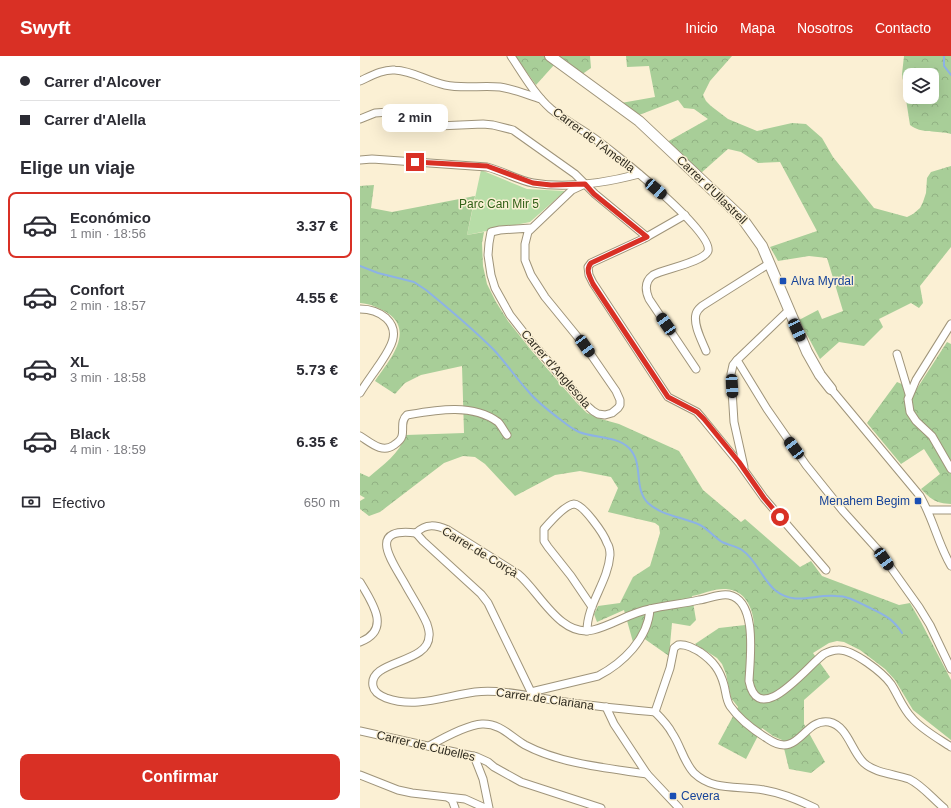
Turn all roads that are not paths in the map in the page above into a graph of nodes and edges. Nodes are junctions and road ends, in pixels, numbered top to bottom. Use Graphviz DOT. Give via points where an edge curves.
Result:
graph roads {
  1 [pos="511,56"];
  2 [pos="550,56"];
  3 [pos="360,81"];
  4 [pos="542,99"];
  5 [pos="360,119"];
  6 [pos="360,160"];
  7 [pos="639,174"];
  8 [pos="585,184"];
  9 [pos="685,216"];
  10 [pos="531,228"];
  11 [pos="647,237"];
  12 [pos="770,263"];
  13 [pos="360,309"];
  14 [pos="789,310"];
  15 [pos="951,324"];
  16 [pos="706,351"];
  17 [pos="897,354"];
  18 [pos="737,360"];
  19 [pos="696,369"];
  20 [pos="831,389"];
  21 [pos="360,393"];
  22 [pos="909,394"];
  23 [pos="507,435"];
  24 [pos="360,436"];
  25 [pos="951,469"];
  26 [pos="746,473"];
  27 [pos="928,510"];
  28 [pos="951,510"];
  29 [pos="416,533"];
  30 [pos="951,566"];
  31 [pos="826,570"];
  32 [pos="360,582"];
  33 [pos="592,607"];
  34 [pos="650,609"];
  35 [pos="587,630"];
  36 [pos="360,642"];
  37 [pos="951,669"];
  38 [pos="532,694"];
  39 [pos="606,707"];
  40 [pos="655,712"];
  41 [pos="360,731"];
  42 [pos="429,746"];
  43 [pos="951,748"];
  44 [pos="474,756"];
  45 [pos="647,774"];
  46 [pos="360,775"];
  47 [pos="449,798"];
  48 [pos="455,808"];
  49 [pos="485,808"];
  50 [pos="489,808"];
  51 [pos="601,808"];
  52 [pos="679,808"];
  53 [pos="815,808"];
  54 [pos="944,808"];
  1 -- 4 [label="street, Carrer de l'Ametlla"];
  2 -- 12 [label="street, Carrer d'Ullastrell" via="639,121 724,200 754,232"];
  3 -- 4 [label="street" via="381,72 394,70 416,74 444,85 499,87"];
  4 -- 7 [label="street, Carrer de l'Ametlla" via="551,109"];
  5 -- 8 [label="street" via="375,113 389,112 438,126 483,124 507,128 560,162"];
  6 -- 8 [label="street" via="487,166 533,183"];
  7 -- 8 [label="street"];
  7 -- 9 [label="street, Carrer de l'Ametlla"];
  8 -- 10 [label="street, Carrer d'Anglesola" via="572,190"];
  8 -- 11 [label="street"];
  9 -- 11 [label="street"];
  9 -- 19 [label="street, Carrer de l'Ametlla" via="705,239 707,252 695,260 653,274 647,281 646,290 649,299"];
  10 -- 10 [label="street, Carrer d'Anglesola" via="525,244 527,266 545,297 585,346 616,391 620,405 612,413 602,415 593,411 574,392 512,318 495,288 488,255 492,232"];
  11 -- 26 [label="street" via="591,263 588,266 589,275 668,397 697,412"];
  12 -- 14 [label="street, Carrer d'Ullastrell"];
  12 -- 16 [label="street" via="698,310 696,323"];
  13 -- 21 [label="street" via="383,316 392,326 394,335 391,346"];
  14 -- 18 [label="street"];
  14 -- 20 [label="street, Carrer d'Ullastrell" via="807,352"];
  15 -- 22 [label="street"];
  17 -- 22 [label="street"];
  18 -- 26 [label="street" via="731,374 734,422"];
  18 -- 37 [label="street" via="790,442 843,511 879,551 919,607"];
  20 -- 27 [label="street, Carrer d'Ullastrell" via="916,491"];
  22 -- 25 [label="street" via="910,412 932,436"];
  23 -- 24 [label="street" via="499,423 484,416 466,410 443,410 407,415 403,421 402,435 390,448 382,448"];
  26 -- 31 [label="street" via="764,498"];
  27 -- 28 [label="street"];
  27 -- 30 [label="street, Carrer d'Ullastrell"];
  29 -- 35 [label="street, Carrer de Corçà" via="430,525 448,530 521,577 559,619 573,628"];
  29 -- 38 [label="street" via="488,603"];
  29 -- 38 [label="street, Carrer de Clariana" via="401,531 391,535 387,546 391,560 427,624 429,641 420,652 379,672 373,680 374,689 382,697 409,703 486,691"];
  32 -- 36 [label="street" via="378,619 374,633"];
  33 -- 33 [label="street" via="544,541 544,529 573,504 578,504 588,514 609,549 609,562"];
  33 -- 35 [label="street"];
  34 -- 35 [label="street"];
  34 -- 38 [label="street" via="646,629 637,643 606,672"];
  34 -- 43 [label="street" via="718,595 735,597 743,603 749,620 749,681 753,693 766,699 775,696 823,655 835,650 846,651 871,665 889,682 913,720"];
  38 -- 39 [label="street, Carrer de Clariana" via="564,702"];
  39 -- 40 [label="street, Carrer de Clariana"];
  39 -- 45 [label="street" via="614,724"];
  40 -- 53 [label="street" via="673,733 688,766 708,783 764,790"];
  40 -- 54 [label="street" via="674,648 678,645 689,646 714,663 729,704 737,715 769,740 786,746 817,724 829,722 844,732 859,758 868,766 910,780"];
  41 -- 42 [label="street, Carrer de Cubelles"];
  42 -- 44 [label="street, Carrer de Cubelles"];
  42 -- 45 [label="street" via="466,728 482,724 498,727 527,746 550,755 570,761"];
  44 -- 50 [label="street" via="483,779"];
  44 -- 51 [label="street, Carrer de Cubelles" via="521,782"];
  45 -- 52 [label="street"];
  46 -- 47 [label="street" via="398,790"];
  47 -- 48 [label="street"];
  47 -- 49 [label="street" via="465,799"];
}
